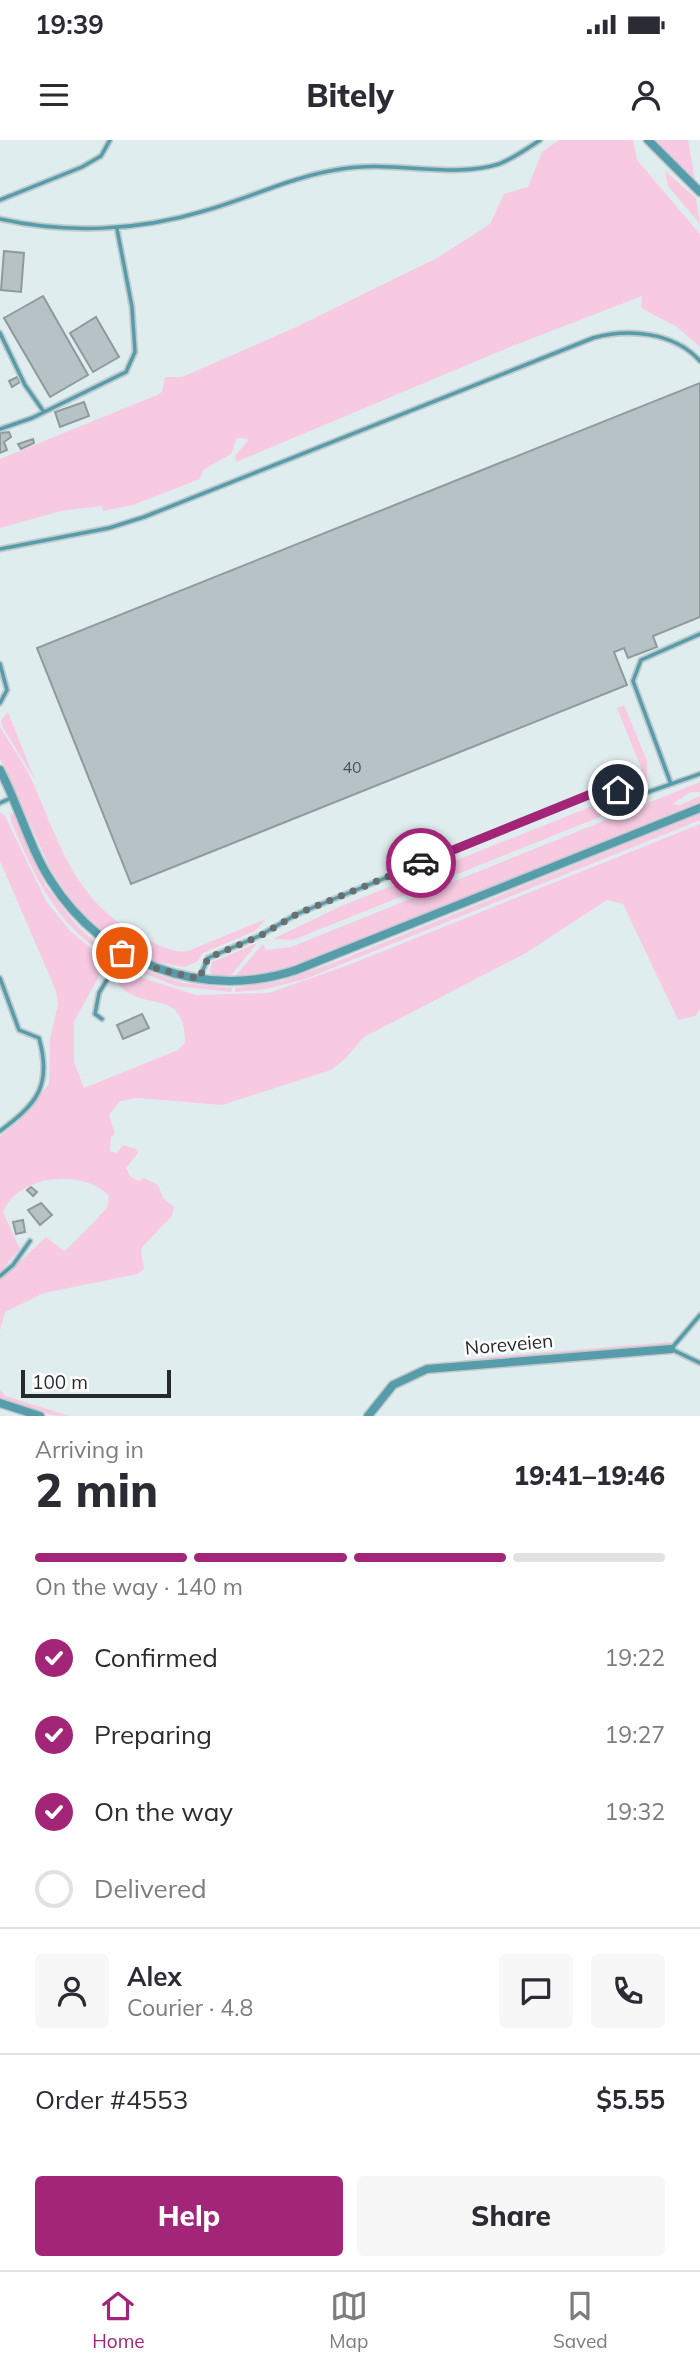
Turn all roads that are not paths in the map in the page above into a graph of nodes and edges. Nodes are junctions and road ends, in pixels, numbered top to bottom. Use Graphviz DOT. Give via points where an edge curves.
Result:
graph roads {
  1 [pos="110,140"];
  2 [pos="540,140"];
  3 [pos="648,140"];
  4 [pos="700,192"];
  5 [pos="0,200"];
  6 [pos="0,219"];
  7 [pos="117,228"];
  8 [pos="0,333"];
  9 [pos="700,361"];
  10 [pos="44,412"];
  11 [pos="0,429"];
  12 [pos="0,549"];
  13 [pos="700,634"];
  14 [pos="0,665"];
  15 [pos="0,703"];
  16 [pos="0,770"];
  17 [pos="700,774"];
  18 [pos="671,784"];
  19 [pos="13,798"];
  20 [pos="0,803"];
  21 [pos="700,808"];
  22 [pos="122,953"];
  23 [pos="0,978"];
  24 [pos="199,979"];
  25 [pos="102,1019"];
  26 [pos="0,1131"];
  27 [pos="30,1241"];
  28 [pos="0,1276"];
  29 [pos="700,1315"];
  30 [pos="671,1349"];
  31 [pos="700,1363"];
  32 [pos="0,1403"];
  33 [pos="40,1416"];
  34 [pos="368,1416"];
  1 -- 5 [label="lane" via="101,156 82,167"];
  2 -- 7 [label="lane" via="500,163 483,167 342,168 204,211"];
  3 -- 4 [label="street"];
  6 -- 7 [label="lane" via="39,226"];
  7 -- 10 [label="lane" via="132,307 132,360 126,372 108,383"];
  8 -- 10 [label="lane"];
  9 -- 12 [label="lane" via="669,341 616,331 144,517"];
  10 -- 11 [label="lane"];
  13 -- 18 [label="lane" via="640,660 634,673"];
  14 -- 15 [label="lane" via="7,690"];
  16 -- 19 [label="street"];
  17 -- 18 [label="lane"];
  18 -- 24 [label="lane" via="634,797 608,788 305,910 208,958"];
  19 -- 20 [label="lane"];
  19 -- 22 [label="street" via="51,882 83,922"];
  21 -- 24 [label="street" via="279,976 233,982"];
  22 -- 24 [label="street" via="155,968"];
  22 -- 25 [label="lane" via="95,1004 95,1014"];
  23 -- 26 [label="lane" via="19,1030 39,1038 46,1063 42,1089"];
  27 -- 28 [label="lane"];
  29 -- 30 [label="lane"];
  30 -- 31 [label="lane"];
  30 -- 34 [label="street, Noreveien" via="427,1369 398,1381"];
  32 -- 33 [label="street"];
}
